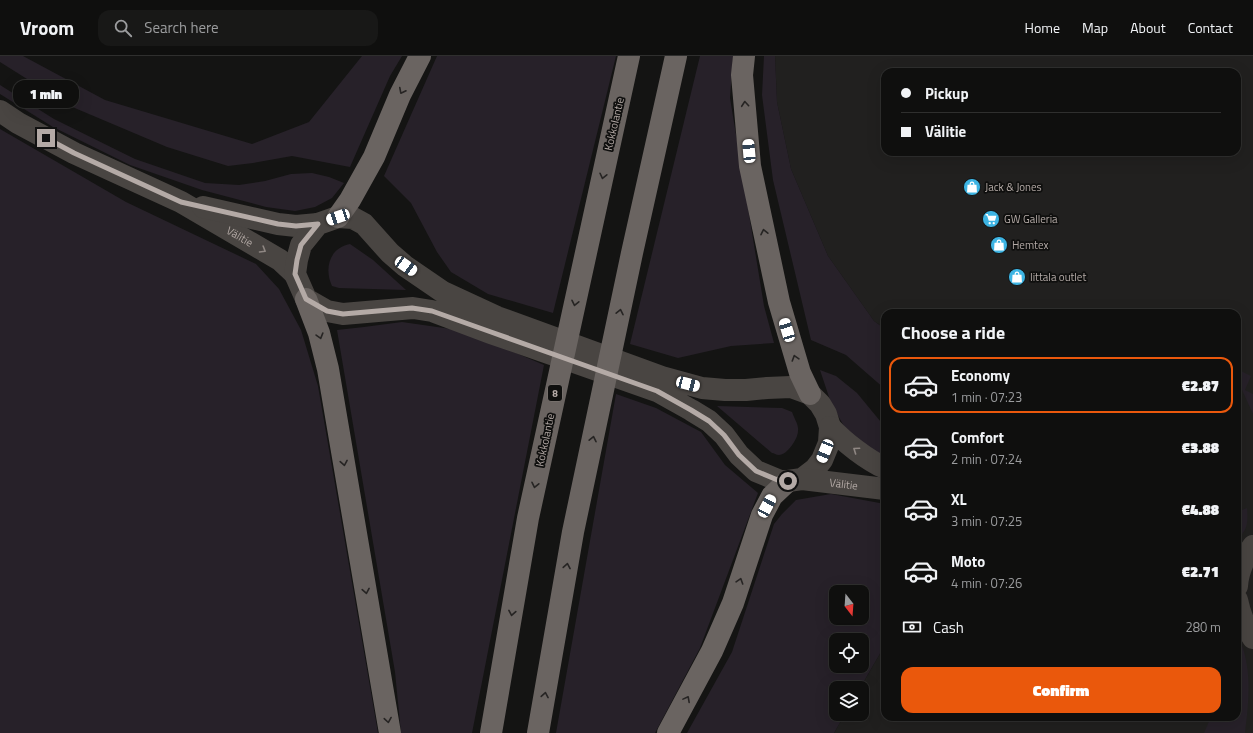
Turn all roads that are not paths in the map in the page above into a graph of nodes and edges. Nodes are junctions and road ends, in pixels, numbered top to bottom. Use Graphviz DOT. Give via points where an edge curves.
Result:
graph roads {
  1 [pos="420,56"];
  2 [pos="629,56"];
  3 [pos="676,56"];
  4 [pos="744,56"];
  5 [pos="0,111"];
  6 [pos="181,202"];
  7 [pos="328,221"];
  8 [pos="295,274"];
  9 [pos="306,299"];
  10 [pos="494,325"];
  11 [pos="659,384"];
  12 [pos="810,394"];
  13 [pos="830,427"];
  14 [pos="881,466"];
  15 [pos="795,480"];
  16 [pos="881,488"];
  17 [pos="1245,553"];
  18 [pos="1241,566"];
  19 [pos="1241,617"];
  20 [pos="1253,638"];
  21 [pos="390,733"];
  22 [pos="491,733"];
  23 [pos="538,733"];
  24 [pos="668,733"];
  1 -- 7 [label="highway, one-way" via="374,156 350,200"];
  2 -- 22 [label="highway, Kokkolantie / 8, one-way" via="528,518"];
  23 -- 3 [label="highway, one-way" via="573,532"];
  12 -- 4 [label="highway, one-way" via="800,373 778,302 750,166 742,75"];
  5 -- 6 [label="main road, Välitie" via="74,153"];
  6 -- 7 [label="main road, Välitie" via="278,224 296,226"];
  6 -- 8 [label="main road, Välitie, one-way" via="280,260"];
  7 -- 8 [label="main road" via="301,245"];
  7 -- 10 [label="main road, Välitie" via="353,218 364,224 400,261"];
  8 -- 9 [label="main road"];
  9 -- 10 [label="main road" via="327,311 343,314 412,308"];
  9 -- 21 [label="highway, one-way" via="319,333 328,369"];
  10 -- 11 [label="main road"];
  11 -- 12 [label="main road" via="725,390 791,387"];
  11 -- 15 [label="main road, Välitie" via="709,421 756,471 780,481"];
  12 -- 13 [label="main road" via="820,404"];
  14 -- 13 [label="main road, one-way" via="855,450"];
  13 -- 15 [label="main road" via="829,442 822,460 814,469"];
  15 -- 16 [label="main road, Välitie"];
  24 -- 15 [label="highway, one-way" via="712,651 733,603 762,515 772,496"];
  17 -- 18 [label="main road"];
  19 -- 20 [label="main road"];
}
